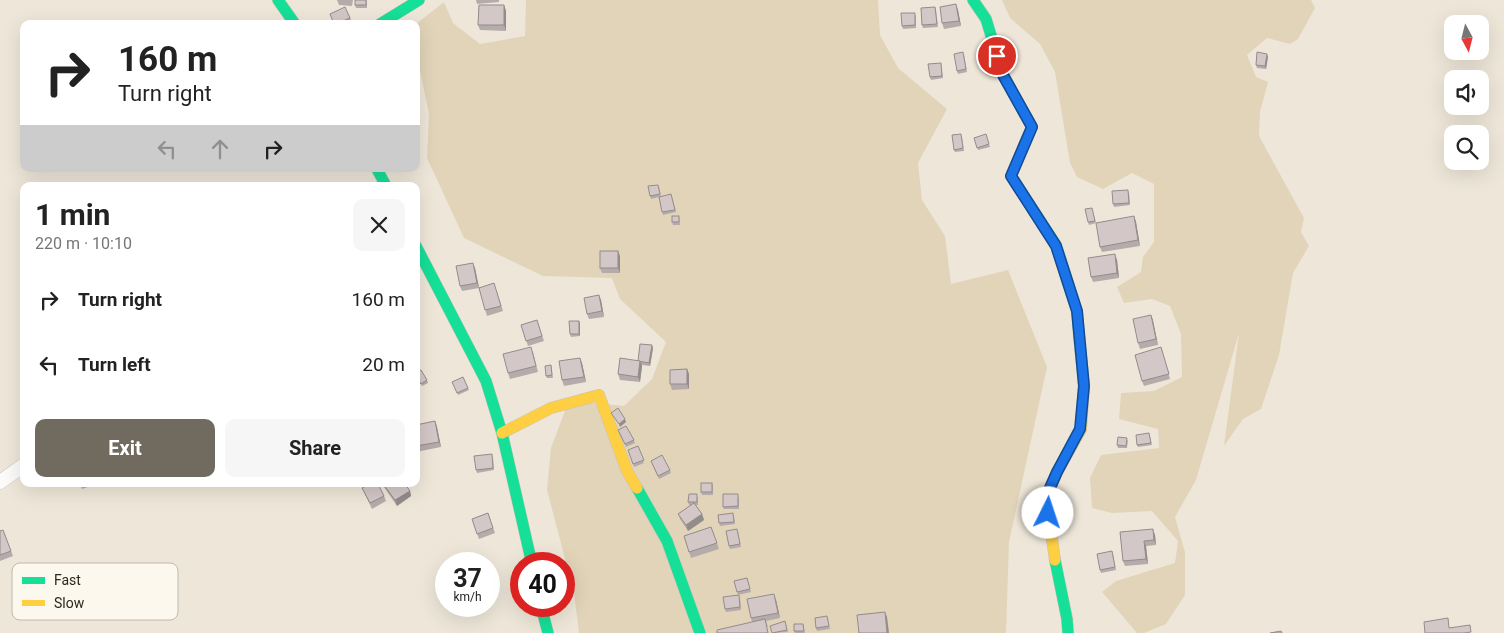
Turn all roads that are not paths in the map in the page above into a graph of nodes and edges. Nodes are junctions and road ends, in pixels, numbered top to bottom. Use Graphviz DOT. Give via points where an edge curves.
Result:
graph roads {
  1 [pos="278,0"];
  2 [pos="419,0"];
  3 [pos="973,0"];
  4 [pos="292,20"];
  5 [pos="386,20"];
  6 [pos="420,254"];
  7 [pos="502,433"];
  8 [pos="20,468"];
  9 [pos="0,482"];
  10 [pos="529,552"];
  11 [pos="544,617"];
  12 [pos="548,633"];
  13 [pos="700,633"];
  14 [pos="1068,633"];
  1 -- 4 [label="street"];
  2 -- 5 [label="street"];
  3 -- 14 [label="street" via="986,19 1003,75 1032,127 1011,176 1056,246 1077,311 1084,386 1080,429 1046,497"];
  6 -- 7 [label="street" via="486,381"];
  7 -- 10 [label="street"];
  7 -- 13 [label="street" via="551,408 599,396 627,470 666,541"];
  8 -- 9 [label="street"];
  11 -- 12 [label="street"];
}
